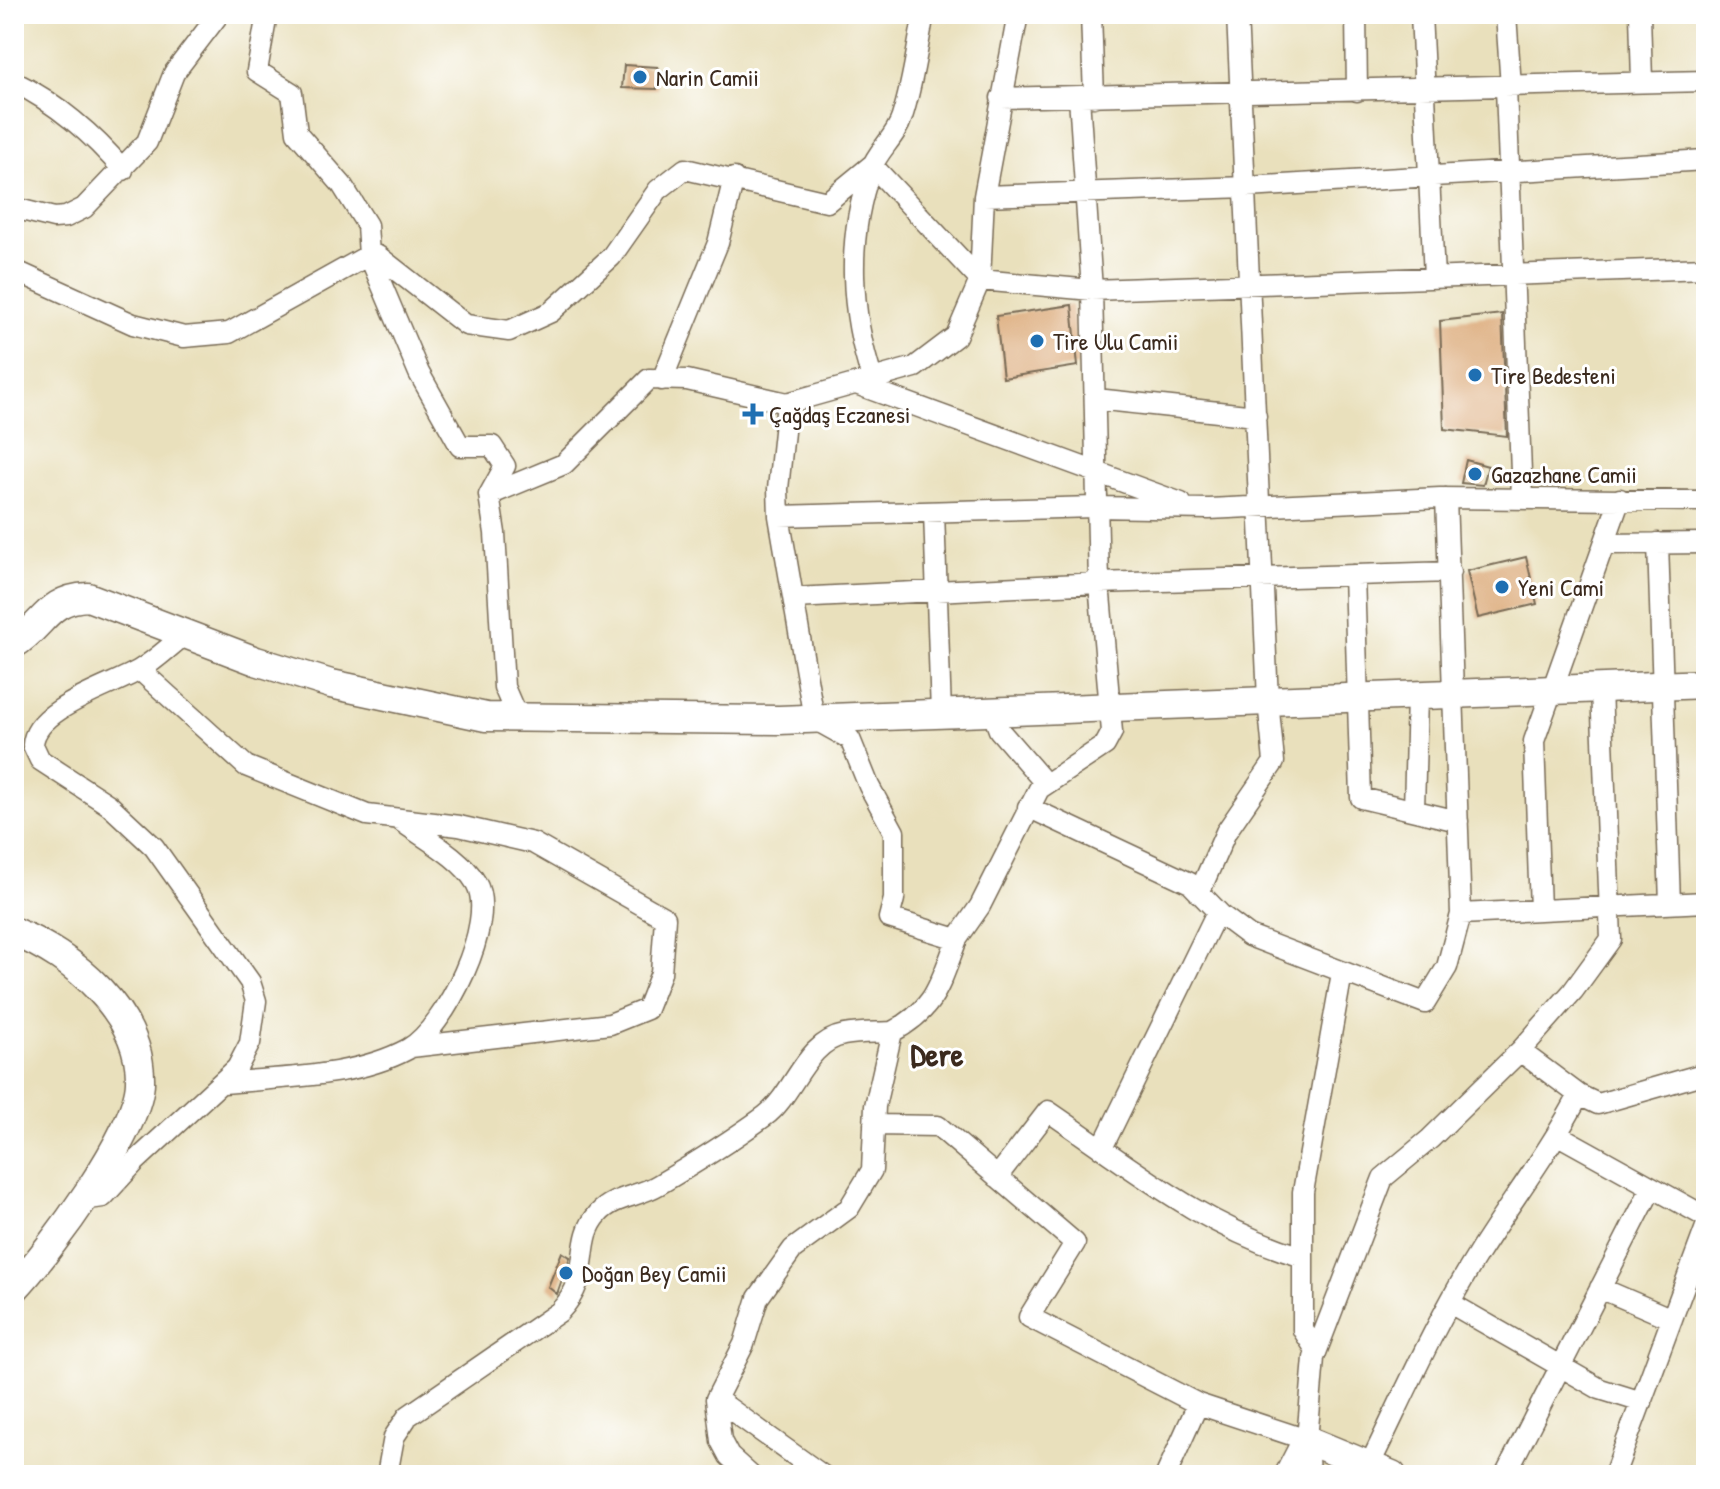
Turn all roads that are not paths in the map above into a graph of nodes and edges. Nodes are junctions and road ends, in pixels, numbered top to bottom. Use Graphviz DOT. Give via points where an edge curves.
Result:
graph roads {
  1 [pos="219,14"];
  2 [pos="267,14"];
  3 [pos="924,14"];
  4 [pos="1018,14"];
  5 [pos="1091,14"];
  6 [pos="1237,14"];
  7 [pos="1356,14"];
  8 [pos="1421,14"];
  9 [pos="1506,14"];
  10 [pos="1640,14"];
  11 [pos="1642,81"];
  12 [pos="1706,81"];
  13 [pos="14,82"];
  14 [pos="1509,88"];
  15 [pos="1425,90"];
  16 [pos="1357,91"];
  17 [pos="1240,94"];
  18 [pos="1087,97"];
  19 [pos="1001,98"];
  20 [pos="1706,160"];
  21 [pos="872,165"];
  22 [pos="123,170"];
  23 [pos="1507,170"];
  24 [pos="1426,174"];
  25 [pos="734,178"];
  26 [pos="1247,187"];
  27 [pos="1086,192"];
  28 [pos="984,196"];
  29 [pos="14,208"];
  30 [pos="369,255"];
  31 [pos="1706,268"];
  32 [pos="14,270"];
  33 [pos="1514,274"];
  34 [pos="1434,277"];
  35 [pos="980,280"];
  36 [pos="1249,284"];
  37 [pos="1092,290"];
  38 [pos="662,380"];
  39 [pos="866,383"];
  40 [pos="1096,399"];
  41 [pos="787,403"];
  42 [pos="1256,416"];
  43 [pos="1098,473"];
  44 [pos="489,495"];
  45 [pos="1446,498"];
  46 [pos="1522,498"];
  47 [pos="1620,499"];
  48 [pos="1706,501"];
  49 [pos="1260,507"];
  50 [pos="1099,508"];
  51 [pos="1196,509"];
  52 [pos="934,512"];
  53 [pos="779,516"];
  54 [pos="1658,543"];
  55 [pos="1706,543"];
  56 [pos="1604,544"];
  57 [pos="1450,572"];
  58 [pos="1354,575"];
  59 [pos="1263,577"];
  60 [pos="1099,583"];
  61 [pos="938,590"];
  62 [pos="794,598"];
  63 [pos="186,634"];
  64 [pos="14,644"];
  65 [pos="140,670"];
  66 [pos="1706,684"];
  67 [pos="1662,686"];
  68 [pos="1601,689"];
  69 [pos="1551,691"];
  70 [pos="1455,695"];
  71 [pos="1417,696"];
  72 [pos="1358,697"];
  73 [pos="1268,700"];
  74 [pos="1109,707"];
  75 [pos="941,714"];
  76 [pos="993,714"];
  77 [pos="517,717"];
  78 [pos="814,719"];
  79 [pos="23,740"];
  80 [pos="1045,783"];
  81 [pos="1028,807"];
  82 [pos="1414,810"];
  83 [pos="401,821"];
  84 [pos="1458,821"];
  85 [pos="1199,893"];
  86 [pos="1706,902"];
  87 [pos="1670,904"];
  88 [pos="1610,907"];
  89 [pos="1540,910"];
  90 [pos="1217,912"];
  91 [pos="1461,914"];
  92 [pos="14,932"];
  93 [pos="957,939"];
  94 [pos="1342,973"];
  95 [pos="892,1032"];
  96 [pos="411,1047"];
  97 [pos="1520,1051"];
  98 [pos="1706,1073"];
  99 [pos="223,1083"];
  100 [pos="1579,1095"];
  101 [pos="874,1125"];
  102 [pos="1558,1135"];
  103 [pos="1102,1148"];
  104 [pos="997,1177"];
  105 [pos="1651,1189"];
  106 [pos="83,1200"];
  107 [pos="1706,1217"];
  108 [pos="1706,1227"];
  109 [pos="1303,1257"];
  110 [pos="1600,1288"];
  111 [pos="14,1289"];
  112 [pos="1450,1303"];
  113 [pos="1672,1319"];
  114 [pos="1316,1350"];
  115 [pos="1559,1365"];
  116 [pos="716,1399"];
  117 [pos="1642,1402"];
  118 [pos="1198,1404"];
  119 [pos="1307,1440"];
  120 [pos="1380,1470"];
  121 [pos="387,1475"];
  122 [pos="750,1475"];
  123 [pos="822,1475"];
  124 [pos="1166,1475"];
  125 [pos="1289,1475"];
  126 [pos="1309,1475"];
  127 [pos="1505,1475"];
  128 [pos="1614,1475"];
  1 -- 22 [label="street" via="174,73 147,142"];
  2 -- 30 [label="street" via="257,71 292,93 297,133 358,209 367,225"];
  3 -- 21 [label="street" via="903,116"];
  4 -- 19 [label="street"];
  5 -- 18 [label="street"];
  6 -- 17 [label="street"];
  7 -- 16 [label="street"];
  8 -- 15 [label="street"];
  9 -- 14 [label="street"];
  10 -- 11 [label="street"];
  11 -- 12 [label="street"];
  11 -- 14 [label="street"];
  13 -- 22 [label="street" via="52,105"];
  14 -- 15 [label="street"];
  14 -- 23 [label="street"];
  15 -- 16 [label="street"];
  15 -- 24 [label="street"];
  16 -- 17 [label="street"];
  17 -- 18 [label="street"];
  17 -- 26 [label="street"];
  18 -- 19 [label="street"];
  18 -- 27 [label="street"];
  19 -- 28 [label="street"];
  20 -- 23 [label="street"];
  21 -- 25 [label="street" via="827,202"];
  21 -- 35 [label="street"];
  21 -- 39 [label="street" via="859,209 853,274"];
  22 -- 29 [label="street" via="75,214 54,218"];
  23 -- 24 [label="street"];
  23 -- 33 [label="street"];
  24 -- 26 [label="street"];
  24 -- 34 [label="street"];
  25 -- 30 [label="street" via="685,169 658,190 601,266 551,312 509,331 466,325 378,256"];
  25 -- 38 [label="street" via="718,243"];
  26 -- 27 [label="street"];
  26 -- 36 [label="street"];
  27 -- 28 [label="street"];
  27 -- 37 [label="street"];
  28 -- 35 [label="street"];
  30 -- 32 [label="street" via="229,333 184,337 133,324"];
  30 -- 44 [label="street" via="419,373 460,446 492,446 505,466"];
  31 -- 33 [label="street"];
  33 -- 34 [label="street"];
  33 -- 46 [label="street"];
  34 -- 36 [label="street"];
  35 -- 37 [label="street"];
  35 -- 39 [label="street" via="956,336 915,367"];
  36 -- 37 [label="street"];
  36 -- 42 [label="street"];
  37 -- 40 [label="street"];
  38 -- 41 [label="street" via="687,380"];
  38 -- 44 [label="street" via="649,379 564,464"];
  39 -- 41 [label="street"];
  39 -- 43 [label="street"];
  40 -- 42 [label="street"];
  40 -- 43 [label="street"];
  41 -- 53 [label="street"];
  42 -- 49 [label="street"];
  43 -- 50 [label="street"];
  43 -- 51 [label="street"];
  44 -- 77 [label="street" via="504,687"];
  45 -- 46 [label="street"];
  45 -- 49 [label="street"];
  45 -- 57 [label="street"];
  46 -- 47 [label="street"];
  47 -- 48 [label="street"];
  47 -- 56 [label="street"];
  49 -- 51 [label="street"];
  49 -- 59 [label="street"];
  50 -- 51 [label="street"];
  50 -- 52 [label="street"];
  50 -- 60 [label="street"];
  52 -- 53 [label="street"];
  52 -- 61 [label="street"];
  53 -- 62 [label="street"];
  54 -- 55 [label="street"];
  54 -- 56 [label="street"];
  54 -- 67 [label="street"];
  56 -- 69 [label="street"];
  57 -- 58 [label="street"];
  57 -- 70 [label="street"];
  58 -- 59 [label="street"];
  58 -- 72 [label="street"];
  59 -- 60 [label="street"];
  59 -- 73 [label="street"];
  60 -- 61 [label="street"];
  60 -- 74 [label="street"];
  61 -- 62 [label="street"];
  61 -- 75 [label="street"];
  62 -- 78 [label="street"];
  63 -- 64 [label="street" via="104,601 76,598 51,607"];
  63 -- 65 [label="street"];
  63 -- 77 [label="street" via="331,684 486,717"];
  65 -- 79 [label="street" via="86,695"];
  65 -- 83 [label="street" via="246,766 367,815"];
  66 -- 67 [label="street"];
  67 -- 68 [label="street"];
  67 -- 87 [label="street"];
  68 -- 69 [label="street"];
  68 -- 88 [label="street"];
  69 -- 70 [label="street"];
  69 -- 89 [label="street" via="1534,741"];
  70 -- 71 [label="street"];
  70 -- 84 [label="street"];
  71 -- 72 [label="street"];
  71 -- 82 [label="street"];
  72 -- 73 [label="street"];
  72 -- 82 [label="street" via="1361,798"];
  73 -- 74 [label="street"];
  73 -- 85 [label="street" via="1274,762 1226,832"];
  74 -- 76 [label="street"];
  74 -- 80 [label="street" via="1112,732 1105,745"];
  75 -- 76 [label="street"];
  75 -- 78 [label="street"];
  76 -- 80 [label="street" via="999,730"];
  77 -- 78 [label="street"];
  78 -- 93 [label="street" via="850,739 894,832 889,918"];
  79 -- 99 [label="street" via="40,760 109,805 154,847 250,982 256,1001 250,1043"];
  80 -- 81 [label="street"];
  81 -- 85 [label="street" via="1190,883"];
  81 -- 93 [label="street" via="980,906"];
  82 -- 84 [label="street"];
  83 -- 96 [label="street" via="462,867 481,896 481,916 455,993"];
  83 -- 96 [label="street" via="459,826 533,843 665,918 661,973 647,1009 610,1024"];
  84 -- 91 [label="street"];
  85 -- 90 [label="street"];
  86 -- 87 [label="street"];
  87 -- 88 [label="street"];
  88 -- 89 [label="street"];
  88 -- 97 [label="street" via="1611,939"];
  89 -- 91 [label="street"];
  90 -- 94 [label="street" via="1249,936"];
  90 -- 103 [label="street"];
  91 -- 94 [label="street" via="1447,967 1425,1003"];
  92 -- 106 [label="street" via="46,944 99,990 126,1023 139,1054 140,1085"];
  93 -- 95 [label="street" via="931,1003"];
  94 -- 109 [label="street" via="1303,1192"];
  95 -- 101 [label="street"];
  95 -- 121 [label="street" via="831,1040 817,1050 784,1099 765,1116 655,1187 601,1211 587,1235 582,1277 573,1298 408,1416 394,1437"];
  96 -- 99 [label="street" via="357,1067"];
  97 -- 100 [label="street"];
  97 -- 114 [label="street" via="1383,1178"];
  98 -- 100 [label="street" via="1598,1104"];
  99 -- 106 [label="street" via="103,1197"];
  100 -- 102 [label="street"];
  101 -- 104 [label="street" via="938,1126"];
  101 -- 116 [label="street" via="872,1170 849,1208 793,1249 758,1298 744,1344"];
  102 -- 105 [label="street"];
  102 -- 112 [label="street"];
  103 -- 104 [label="street" via="1048,1111"];
  103 -- 109 [label="street" via="1182,1204 1254,1243"];
  104 -- 118 [label="street" via="1075,1243 1029,1317"];
  105 -- 107 [label="street"];
  105 -- 110 [label="street"];
  106 -- 111 [label="street"];
  108 -- 113 [label="street"];
  109 -- 114 [label="street" via="1303,1330"];
  110 -- 113 [label="street"];
  110 -- 115 [label="street"];
  112 -- 115 [label="street"];
  112 -- 120 [label="street"];
  113 -- 117 [label="street"];
  114 -- 119 [label="street"];
  115 -- 117 [label="street" via="1600,1389"];
  115 -- 127 [label="street"];
  116 -- 122 [label="street" via="721,1441"];
  116 -- 123 [label="street"];
  117 -- 128 [label="street"];
  118 -- 119 [label="street"];
  118 -- 124 [label="street"];
  119 -- 120 [label="street"];
  119 -- 125 [label="street"];
  119 -- 126 [label="street"];
}
